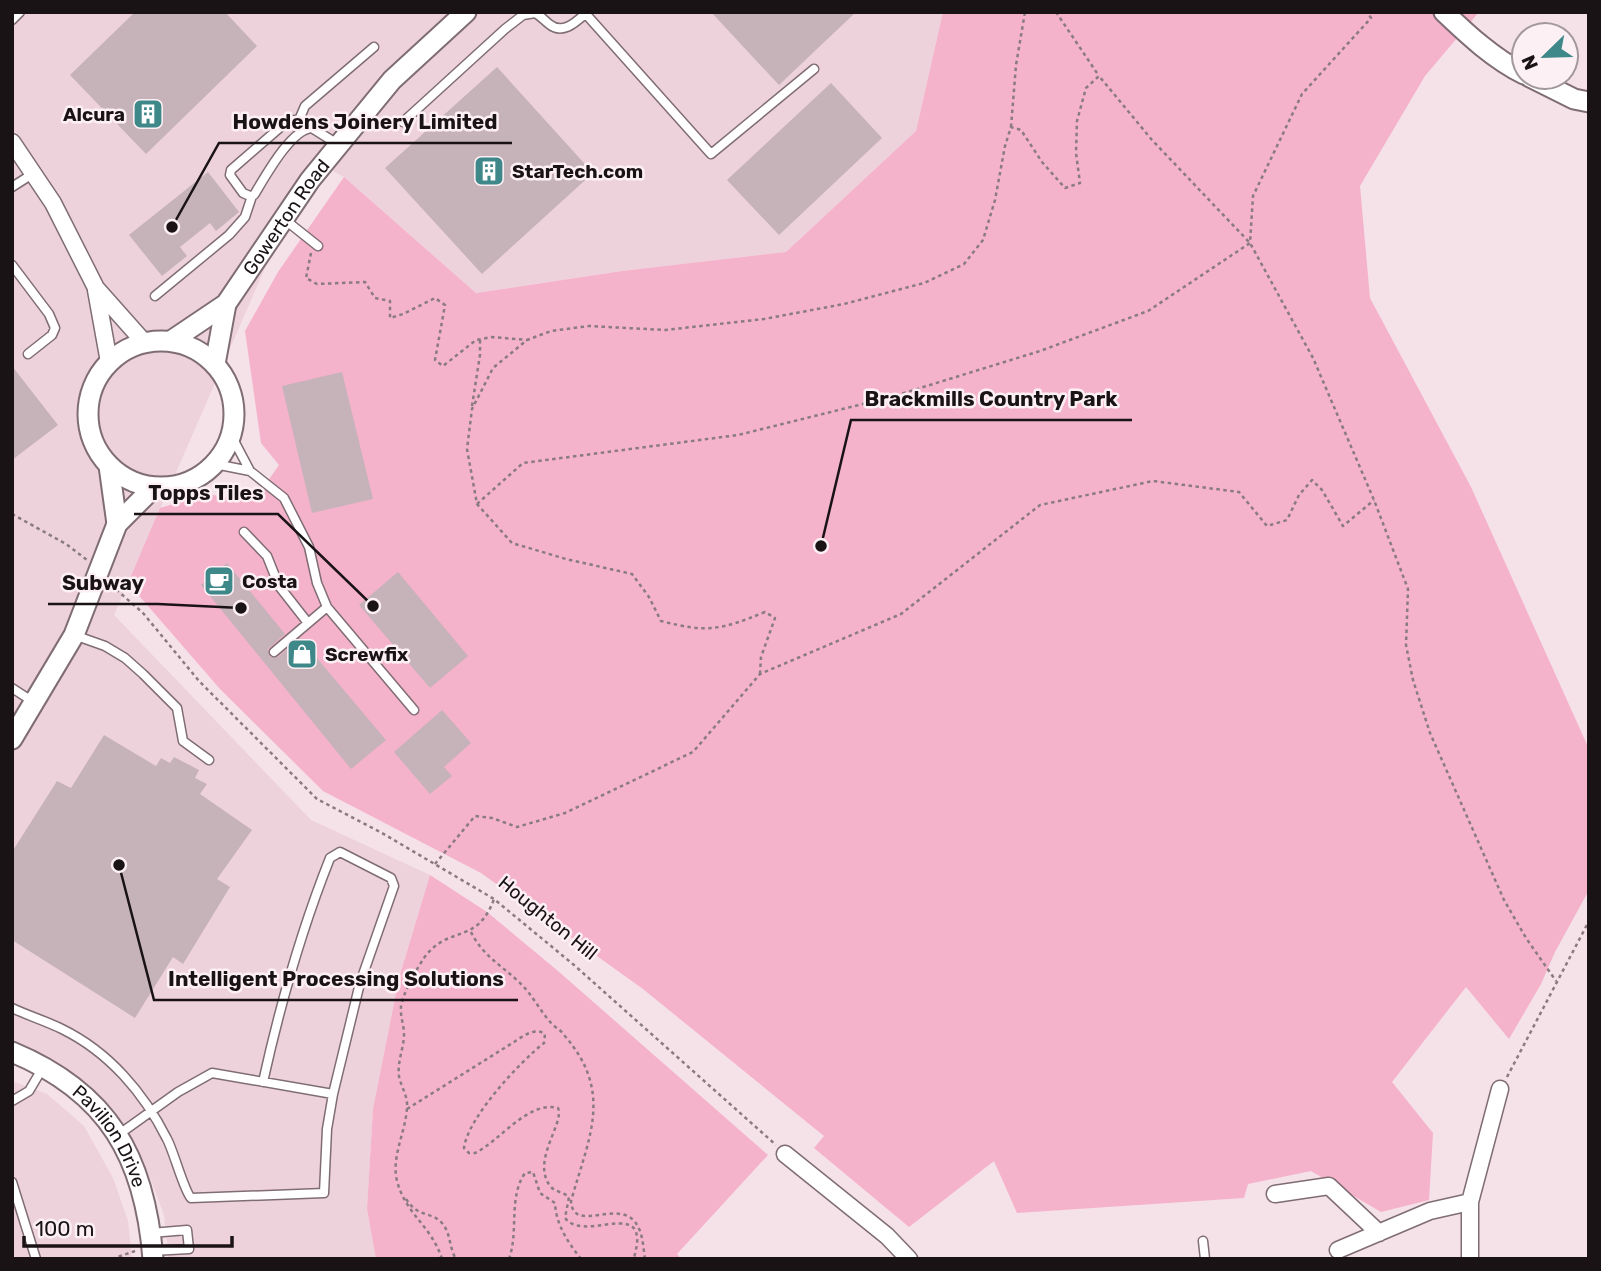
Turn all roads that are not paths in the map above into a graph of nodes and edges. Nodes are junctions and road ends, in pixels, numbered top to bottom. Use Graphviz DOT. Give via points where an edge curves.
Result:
graph roads {
  1 [pos="20,12"];
  2 [pos="466,12"];
  3 [pos="1444,12"];
  4 [pos="584,13"];
  5 [pos="12,20"];
  6 [pos="374,47"];
  7 [pos="1510,67"];
  8 [pos="814,69"];
  9 [pos="1558,91"];
  10 [pos="1589,103"];
  11 [pos="299,120"];
  12 [pos="403,122"];
  13 [pos="312,128"];
  14 [pos="12,142"];
  15 [pos="339,145"];
  16 [pos="34,173"];
  17 [pos="12,187"];
  18 [pos="252,196"];
  19 [pos="284,219"];
  20 [pos="316,244"];
  21 [pos="12,265"];
  22 [pos="96,288"];
  23 [pos="155,296"];
  24 [pos="226,304"];
  25 [pos="171,341"];
  26 [pos="144,342"];
  27 [pos="28,354"];
  28 [pos="109,362"];
  29 [pos="215,364"];
  30 [pos="231,435"];
  31 [pos="215,464"];
  32 [pos="109,466"];
  33 [pos="250,471"];
  34 [pos="153,488"];
  35 [pos="117,524"];
  36 [pos="244,532"];
  37 [pos="327,607"];
  38 [pos="308,623"];
  39 [pos="74,635"];
  40 [pos="274,652"];
  41 [pos="12,688"];
  42 [pos="35,703"];
  43 [pos="414,710"];
  44 [pos="12,739"];
  45 [pos="209,760"];
  46 [pos="12,1009"];
  47 [pos="12,1052"];
  48 [pos="44,1065"];
  49 [pos="264,1082"];
  50 [pos="1500,1089"];
  51 [pos="333,1094"];
  52 [pos="12,1101"];
  53 [pos="151,1110"];
  54 [pos="118,1135"];
  55 [pos="785,1154"];
  56 [pos="12,1182"];
  57 [pos="1275,1194"];
  58 [pos="1470,1202"];
  59 [pos="1379,1233"];
  60 [pos="1203,1241"];
  61 [pos="148,1248"];
  62 [pos="1338,1250"];
  63 [pos="36,1259"];
  64 [pos="909,1259"];
  65 [pos="1205,1259"];
  66 [pos="1470,1259"];
  1 -- 5 [label="lane"];
  2 -- 15 [label="street, Gowerton Road" via="391,80"];
  3 -- 7 [label="street"];
  4 -- 8 [label="lane" via="711,154"];
  4 -- 12 [label="lane" via="573,24 558,29 535,13 523,15"];
  6 -- 11 [label="lane" via="305,106"];
  9 -- 10 [label="street"];
  11 -- 13 [label="lane"];
  11 -- 18 [label="lane" via="284,124 231,170 243,193"];
  13 -- 15 [label="lane"];
  13 -- 18 [label="lane" via="301,130 291,140"];
  14 -- 16 [label="street"];
  15 -- 19 [label="street, Gowerton Road"];
  16 -- 17 [label="lane"];
  16 -- 22 [label="street"];
  18 -- 23 [label="lane" via="245,217 229,236"];
  19 -- 20 [label="lane"];
  19 -- 24 [label="street, Gowerton Road"];
  21 -- 27 [label="lane" via="55,328"];
  22 -- 26 [label="street"];
  22 -- 28 [label="street"];
  24 -- 25 [label="street, Gowerton Road"];
  24 -- 29 [label="street, Gowerton Road"];
  25 -- 26 [label="street"];
  25 -- 29 [label="street" via="195,349"];
  26 -- 28 [label="street"];
  28 -- 32 [label="street" via="95,380 88,402 88,425 95,447"];
  29 -- 30 [label="street" via="228,385 234,410"];
  30 -- 31 [label="street"];
  30 -- 33 [label="lane"];
  31 -- 33 [label="lane"];
  31 -- 34 [label="street" via="187,482"];
  32 -- 34 [label="street" via="129,481"];
  32 -- 35 [label="street"];
  33 -- 37 [label="lane" via="284,498 309,547"];
  34 -- 35 [label="street"];
  35 -- 39 [label="street"];
  36 -- 38 [label="lane" via="267,556 279,586"];
  37 -- 38 [label="lane"];
  37 -- 43 [label="lane"];
  38 -- 40 [label="lane"];
  39 -- 42 [label="street"];
  39 -- 45 [label="lane" via="105,646 143,674 177,708 183,741"];
  41 -- 42 [label="lane"];
  42 -- 44 [label="street"];
  46 -- 53 [label="lane" via="61,1029 96,1050 136,1088"];
  47 -- 48 [label="street, Pavilion Drive"];
  48 -- 52 [label="lane" via="29,1091"];
  48 -- 54 [label="street, Pavilion Drive" via="101,1111"];
  49 -- 51 [label="lane"];
  49 -- 51 [label="lane" via="299,941 330,858 340,852 391,878 394,886 360,983"];
  49 -- 53 [label="lane" via="207,1074"];
  50 -- 58 [label="street"];
  51 -- 53 [label="lane" via="322,1194 191,1198"];
  53 -- 54 [label="lane"];
  54 -- 61 [label="street, Pavilion Drive" via="148,1209"];
  55 -- 64 [label="street"];
  56 -- 63 [label="lane"];
  57 -- 59 [label="street" via="1329,1186"];
  58 -- 59 [label="street" via="1430,1211"];
  58 -- 66 [label="street"];
  59 -- 62 [label="street"];
  60 -- 65 [label="lane"];
}
